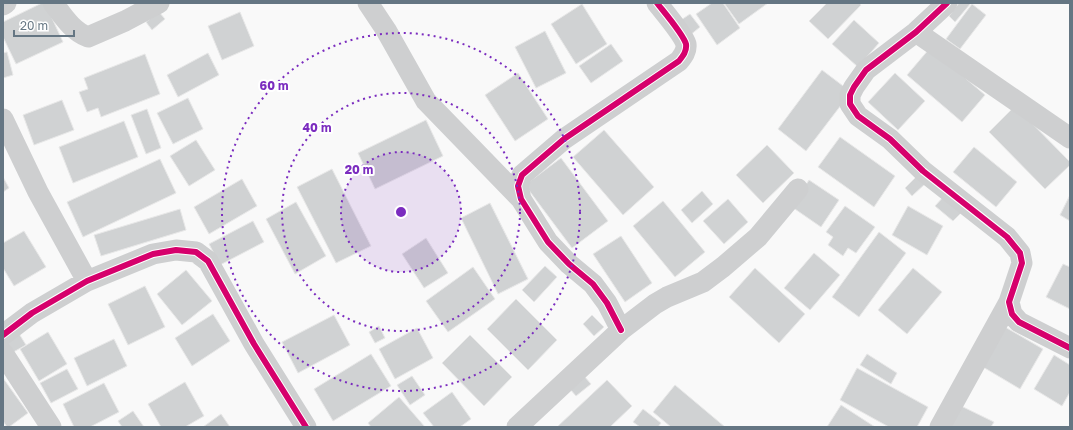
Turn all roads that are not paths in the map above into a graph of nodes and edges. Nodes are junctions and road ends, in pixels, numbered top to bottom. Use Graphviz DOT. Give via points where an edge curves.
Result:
graph roads {
  1 [pos="6,3"];
  2 [pos="53,3"];
  3 [pos="159,3"];
  4 [pos="368,3"];
  5 [pos="657,3"];
  6 [pos="947,3"];
  7 [pos="3,4"];
  8 [pos="916,32"];
  9 [pos="3,119"];
  10 [pos="1070,138"];
  11 [pos="798,189"];
  12 [pos="521,199"];
  13 [pos="87,281"];
  14 [pos="1009,302"];
  15 [pos="621,330"];
  16 [pos="3,335"];
  17 [pos="1070,348"];
  18 [pos="3,353"];
  19 [pos="51,427"];
  20 [pos="306,427"];
  21 [pos="505,427"];
  22 [pos="514,427"];
  23 [pos="517,427"];
  24 [pos="940,427"];
  1 -- 7 [label="street"];
  2 -- 3 [label="street" via="74,29 88,37"];
  4 -- 12 [label="street" via="426,100"];
  5 -- 12 [label="street" via="686,44 685,53 679,61 564,139 522,175 518,186"];
  6 -- 8 [label="street"];
  8 -- 10 [label="street"];
  8 -- 14 [label="street" via="866,70 850,95 850,104 858,116 890,139 923,171 1007,237 1020,253 1022,263"];
  9 -- 13 [label="street" via="38,192"];
  11 -- 15 [label="street" via="758,236 723,267 703,282 655,304"];
  12 -- 15 [label="street" via="548,242 593,284 607,303"];
  13 -- 16 [label="street" via="32,312"];
  13 -- 20 [label="street" via="153,254 176,250 196,252 208,261 254,344"];
  14 -- 17 [label="street" via="1012,314 1019,322"];
  14 -- 24 [label="street"];
  15 -- 23 [label="street"];
  18 -- 19 [label="street"];
  21 -- 22 [label="street"];
}
